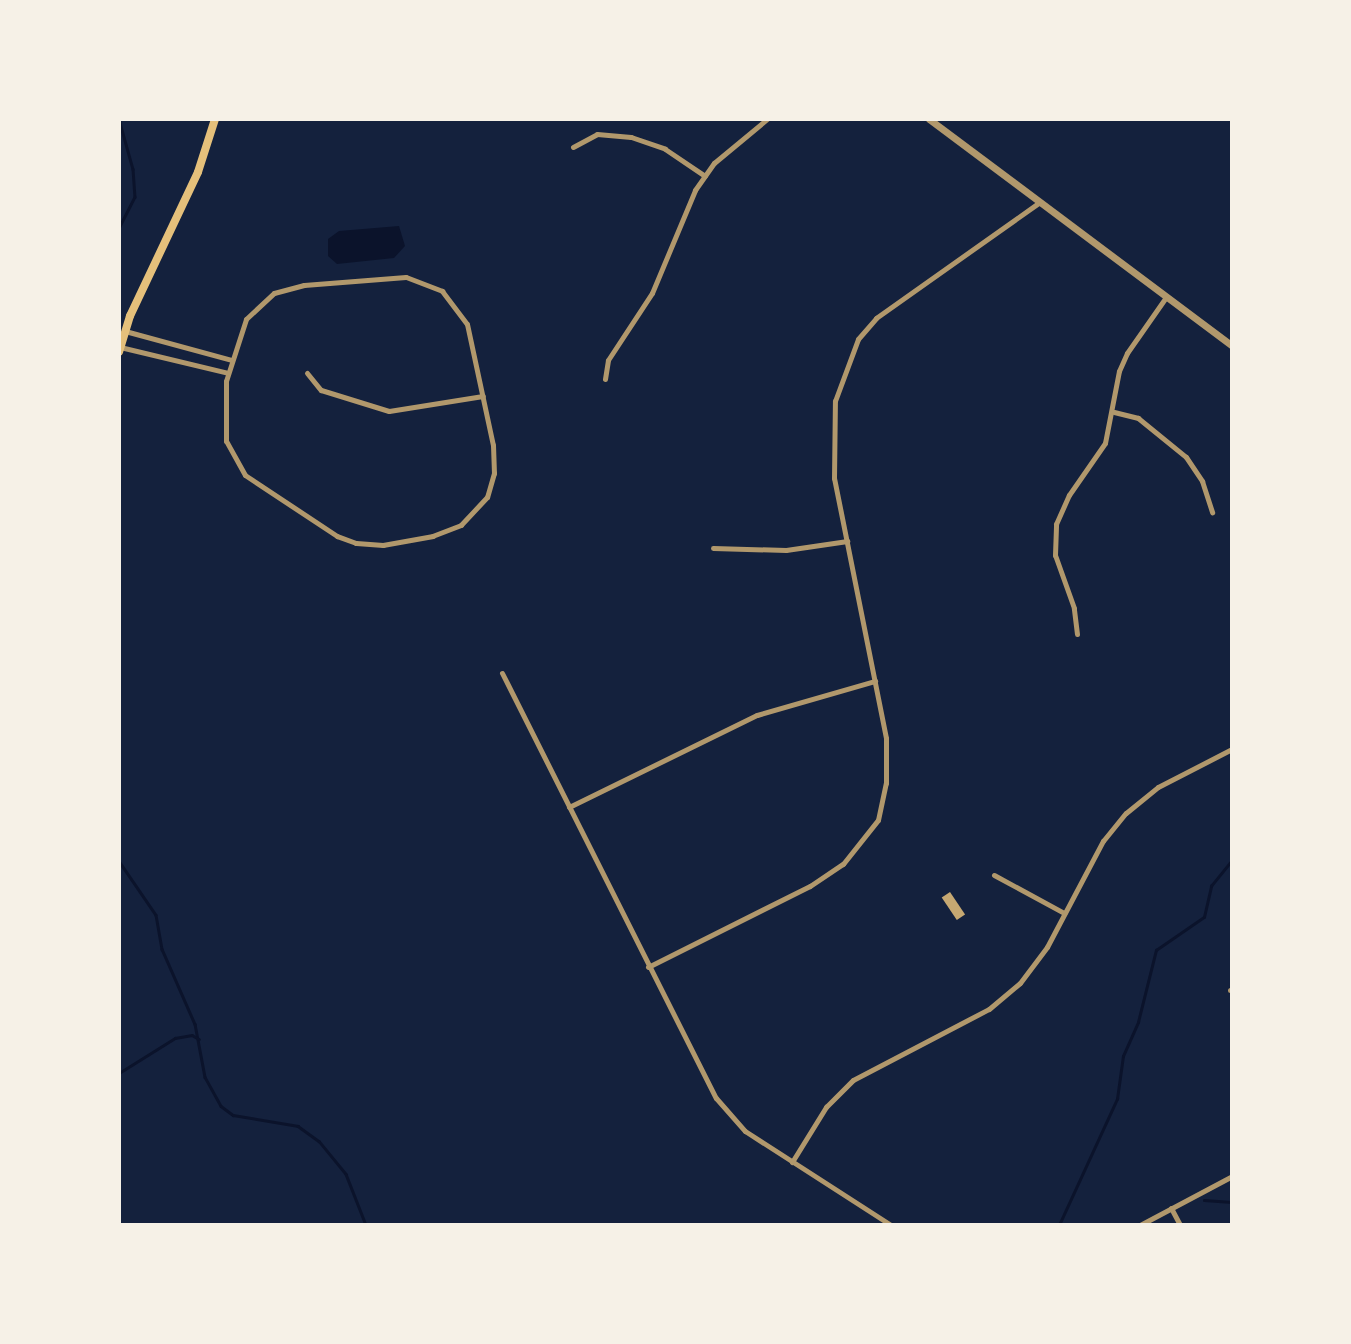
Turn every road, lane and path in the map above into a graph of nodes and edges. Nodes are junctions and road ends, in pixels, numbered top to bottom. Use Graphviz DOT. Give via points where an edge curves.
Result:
graph roads {
  1 [pos="215,119"];
  2 [pos="767,119"];
  3 [pos="929,119"];
  4 [pos="573,147"];
  5 [pos="705,176"];
  6 [pos="1040,202"];
  7 [pos="1166,297"];
  8 [pos="125,331"];
  9 [pos="178,346"];
  10 [pos="1232,346"];
  11 [pos="120,350"];
  12 [pos="174,360"];
  13 [pos="232,360"];
  14 [pos="228,373"];
  15 [pos="307,373"];
  16 [pos="605,379"];
  17 [pos="483,396"];
  18 [pos="1114,412"];
  19 [pos="1212,512"];
  20 [pos="847,541"];
  21 [pos="713,548"];
  22 [pos="1077,634"];
  23 [pos="502,673"];
  24 [pos="875,681"];
  25 [pos="1232,750"];
  26 [pos="569,807"];
  27 [pos="994,876"];
  28 [pos="1065,913"];
  29 [pos="648,967"];
  30 [pos="792,1162"];
  31 [pos="1232,1176"];
  32 [pos="1171,1208"];
  33 [pos="891,1225"];
  34 [pos="1140,1225"];
  35 [pos="1180,1225"];
  1 -- 8 [label="main road" via="198,172"];
  2 -- 5 [label="street"];
  3 -- 6 [label="street"];
  4 -- 5 [label="street" via="597,134 631,138 665,149"];
  5 -- 16 [label="street" via="641,314 608,360"];
  6 -- 7 [label="street"];
  6 -- 20 [label="street" via="909,291 859,339 831,422 834,478"];
  7 -- 10 [label="street"];
  7 -- 18 [label="street" via="1137,336 1119,371"];
  8 -- 9 [label="street"];
  8 -- 11 [label="main road"];
  9 -- 12 [label="street"];
  9 -- 13 [label="street"];
  11 -- 12 [label="street"];
  12 -- 14 [label="street"];
  13 -- 14 [label="street"];
  13 -- 17 [label="street" via="246,319 275,293 304,285 406,277 442,291 462,314"];
  14 -- 17 [label="street" via="223,430 245,475 337,536 369,545 447,531 480,507 491,485 495,460"];
  15 -- 17 [label="street" via="321,390 389,411"];
  18 -- 19 [label="street" via="1138,418 1186,457 1202,481"];
  18 -- 22 [label="street" via="1100,454 1069,495 1054,536"];
  20 -- 21 [label="street" via="786,550"];
  20 -- 24 [label="street"];
  23 -- 26 [label="street"];
  24 -- 26 [label="street" via="757,715"];
  24 -- 29 [label="street" via="888,759 883,802 870,834 843,863 810,886"];
  25 -- 28 [label="street" via="1158,787 1126,813 1103,841"];
  26 -- 29 [label="street"];
  27 -- 28 [label="street"];
  28 -- 30 [label="street" via="1020,983 989,1009 853,1080 825,1107"];
  29 -- 30 [label="street" via="716,1098 745,1131"];
  30 -- 33 [label="street"];
  31 -- 32 [label="street"];
  32 -- 34 [label="street"];
  32 -- 35 [label="street"];
}
